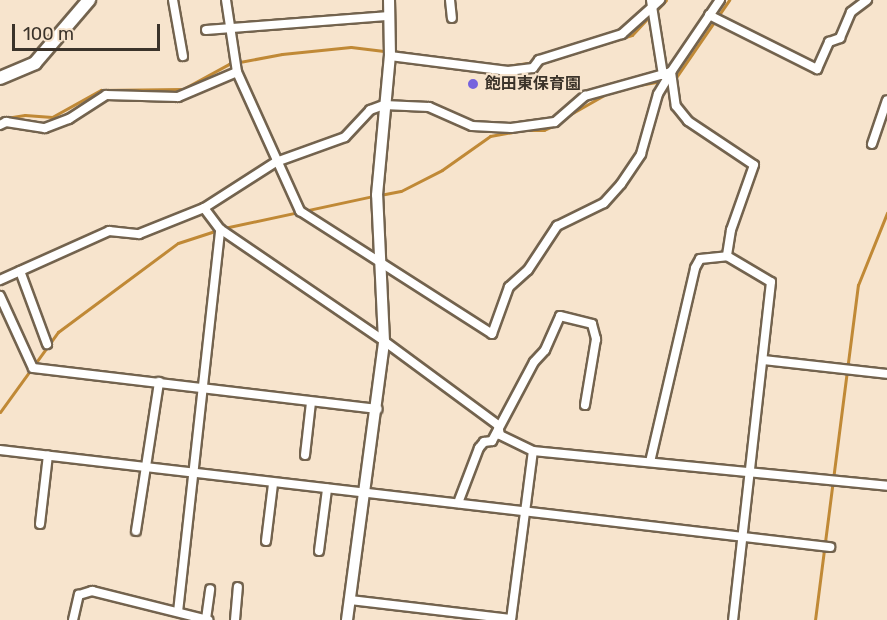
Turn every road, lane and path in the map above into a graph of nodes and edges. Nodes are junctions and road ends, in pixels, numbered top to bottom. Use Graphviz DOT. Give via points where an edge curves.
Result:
graph roads {
  1 [pos="89,0"];
  2 [pos="173,0"];
  3 [pos="226,0"];
  4 [pos="389,0"];
  5 [pos="450,0"];
  6 [pos="660,0"];
  7 [pos="720,0"];
  8 [pos="867,0"];
  9 [pos="651,4"];
  10 [pos="709,15"];
  11 [pos="389,16"];
  12 [pos="452,18"];
  13 [pos="230,28"];
  14 [pos="206,30"];
  15 [pos="183,56"];
  16 [pos="390,56"];
  17 [pos="237,72"];
  18 [pos="667,74"];
  19 [pos="0,78"];
  20 [pos="887,100"];
  21 [pos="384,105"];
  22 [pos="0,125"];
  23 [pos="873,144"];
  24 [pos="276,162"];
  25 [pos="204,208"];
  26 [pos="220,230"];
  27 [pos="727,256"];
  28 [pos="380,262"];
  29 [pos="20,271"];
  30 [pos="0,280"];
  31 [pos="0,296"];
  32 [pos="384,341"];
  33 [pos="47,344"];
  34 [pos="763,360"];
  35 [pos="887,374"];
  36 [pos="159,382"];
  37 [pos="203,389"];
  38 [pos="311,402"];
  39 [pos="585,405"];
  40 [pos="378,408"];
  41 [pos="498,425"];
  42 [pos="0,450"];
  43 [pos="533,451"];
  44 [pos="48,455"];
  45 [pos="305,455"];
  46 [pos="650,462"];
  47 [pos="147,468"];
  48 [pos="751,471"];
  49 [pos="195,475"];
  50 [pos="273,484"];
  51 [pos="887,486"];
  52 [pos="327,489"];
  53 [pos="366,493"];
  54 [pos="458,503"];
  55 [pos="524,512"];
  56 [pos="40,524"];
  57 [pos="136,531"];
  58 [pos="743,537"];
  59 [pos="266,541"];
  60 [pos="830,547"];
  61 [pos="319,551"];
  62 [pos="238,587"];
  63 [pos="210,589"];
  64 [pos="350,600"];
  65 [pos="178,612"];
  66 [pos="511,619"];
  67 [pos="73,620"];
  68 [pos="207,620"];
  69 [pos="236,620"];
  70 [pos="347,620"];
  71 [pos="733,620"];
  1 -- 19 [label="main road" via="34,63"];
  2 -- 15 [label="street"];
  3 -- 13 [label="street"];
  4 -- 11 [label="street"];
  5 -- 12 [label="street"];
  6 -- 9 [label="street"];
  7 -- 10 [label="street"];
  8 -- 10 [label="street" via="851,12 840,38 829,42 817,69"];
  9 -- 16 [label="street" via="622,34 539,60 533,68 508,71"];
  9 -- 18 [label="street"];
  10 -- 18 [label="street"];
  11 -- 13 [label="street"];
  11 -- 16 [label="street"];
  13 -- 14 [label="street"];
  13 -- 17 [label="street"];
  16 -- 21 [label="street"];
  17 -- 22 [label="street" via="178,97 106,95 69,119 45,128 6,122"];
  17 -- 24 [label="street"];
  18 -- 21 [label="street" via="585,96 555,122 510,128 472,126 429,106"];
  18 -- 27 [label="street" via="676,106 688,121 754,165 726,244"];
  18 -- 28 [label="street" via="641,154 621,184 604,203 557,226 528,270 509,287 492,334"];
  20 -- 23 [label="street"];
  21 -- 24 [label="street" via="369,110 345,137"];
  21 -- 28 [label="street" via="377,179"];
  24 -- 25 [label="street"];
  24 -- 28 [label="street" via="300,211"];
  25 -- 26 [label="street"];
  25 -- 29 [label="street" via="139,234 109,231"];
  26 -- 32 [label="street"];
  26 -- 37 [label="street"];
  27 -- 34 [label="street" via="771,282"];
  27 -- 46 [label="street" via="700,259 695,268"];
  28 -- 32 [label="street"];
  29 -- 30 [label="street"];
  29 -- 33 [label="street"];
  31 -- 36 [label="street" via="33,368"];
  32 -- 40 [label="street"];
  32 -- 41 [label="street"];
  34 -- 35 [label="street"];
  34 -- 48 [label="street"];
  36 -- 37 [label="street"];
  36 -- 47 [label="street"];
  37 -- 38 [label="street"];
  37 -- 49 [label="street"];
  38 -- 40 [label="street"];
  38 -- 45 [label="street"];
  39 -- 41 [label="street" via="596,339 592,324 560,316 545,350"];
  40 -- 53 [label="street"];
  41 -- 43 [label="street" via="500,435"];
  41 -- 54 [label="street" via="492,441 479,447"];
  42 -- 44 [label="street"];
  43 -- 46 [label="street"];
  43 -- 55 [label="street"];
  44 -- 47 [label="street"];
  44 -- 56 [label="street"];
  46 -- 48 [label="street"];
  47 -- 49 [label="street"];
  47 -- 57 [label="street"];
  48 -- 51 [label="street"];
  48 -- 58 [label="street"];
  49 -- 50 [label="street"];
  49 -- 65 [label="street"];
  50 -- 52 [label="street"];
  50 -- 59 [label="street"];
  52 -- 53 [label="street"];
  52 -- 61 [label="street"];
  53 -- 54 [label="street"];
  53 -- 64 [label="street"];
  54 -- 55 [label="street"];
  55 -- 58 [label="street"];
  55 -- 66 [label="street"];
  58 -- 60 [label="street"];
  58 -- 71 [label="street"];
  62 -- 69 [label="street"];
  63 -- 68 [label="street"];
  64 -- 66 [label="street"];
  64 -- 70 [label="street"];
  65 -- 67 [label="street" via="92,591 79,595"];
  65 -- 68 [label="street"];
}
